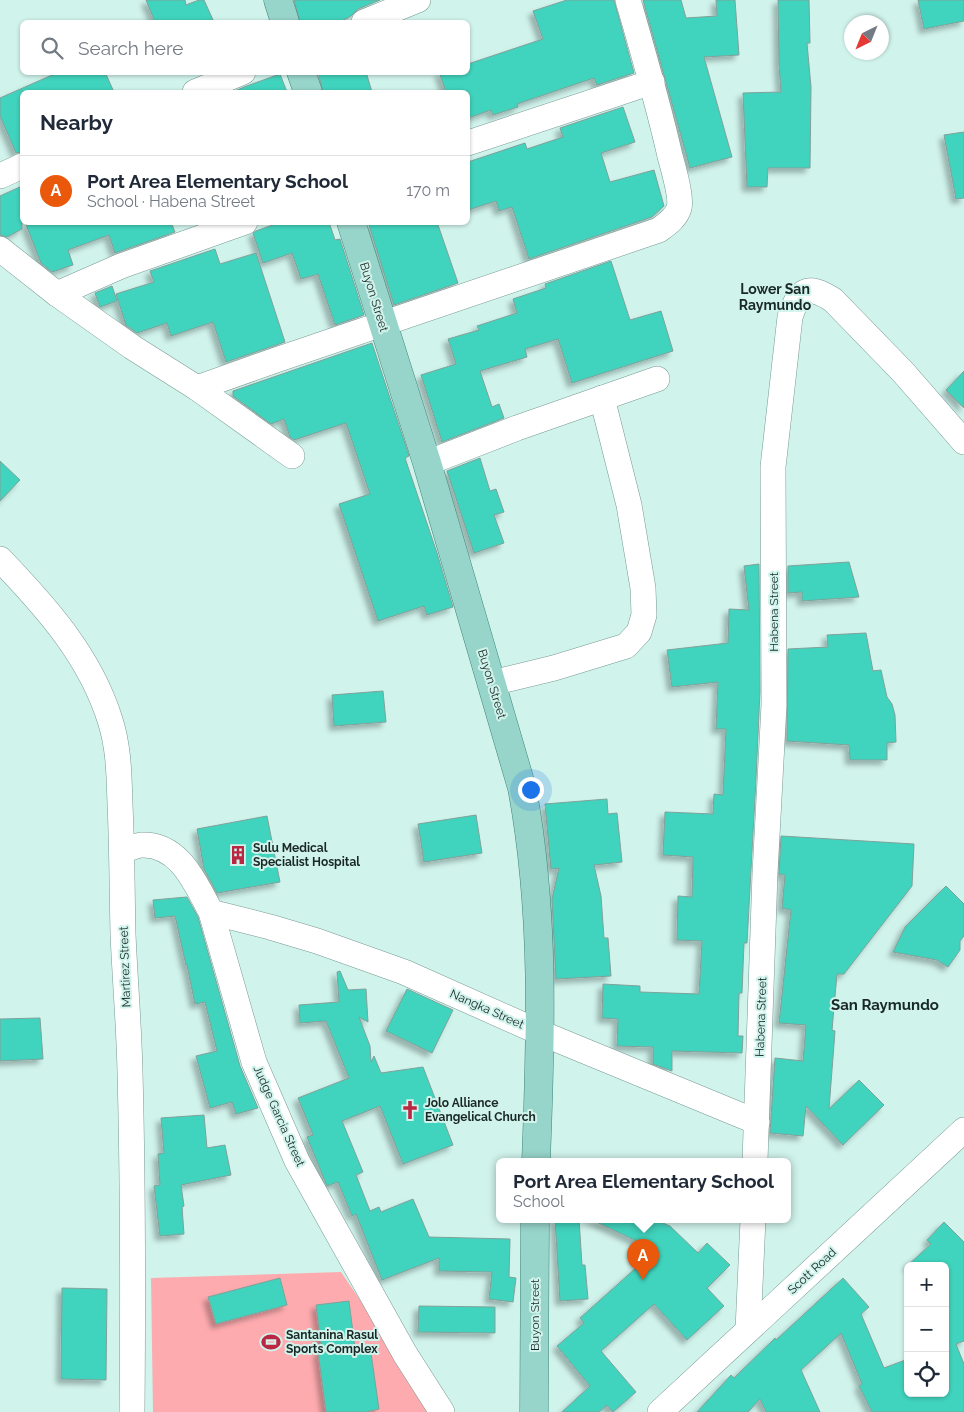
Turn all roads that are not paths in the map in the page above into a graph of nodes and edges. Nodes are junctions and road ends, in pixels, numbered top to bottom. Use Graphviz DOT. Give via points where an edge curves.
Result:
graph roads {
  1 [pos="278,0"];
  2 [pos="418,0"];
  3 [pos="628,0"];
  4 [pos="284,20"];
  5 [pos="369,20"];
  6 [pos="236,75"];
  7 [pos="302,75"];
  8 [pos="652,82"];
  9 [pos="199,90"];
  10 [pos="307,90"];
  11 [pos="470,142"];
  12 [pos="20,167"];
  13 [pos="0,176"];
  14 [pos="237,225"];
  15 [pos="352,225"];
  16 [pos="0,249"];
  17 [pos="58,294"];
  18 [pos="382,324"];
  19 [pos="657,379"];
  20 [pos="197,388"];
  21 [pos="602,398"];
  22 [pos="964,442"];
  23 [pos="292,456"];
  24 [pos="427,463"];
  25 [pos="0,559"];
  26 [pos="492,683"];
  27 [pos="122,850"];
  28 [pos="211,912"];
  29 [pos="541,1033"];
  30 [pos="757,1122"];
  31 [pos="964,1130"];
  32 [pos="536,1158"];
  33 [pos="755,1158"];
  34 [pos="535,1223"];
  35 [pos="753,1223"];
  36 [pos="748,1330"];
  37 [pos="132,1412"];
  38 [pos="442,1412"];
  39 [pos="534,1412"];
  40 [pos="660,1412"];
  1 -- 4 [label="main road"];
  2 -- 5 [label="street"];
  3 -- 8 [label="street"];
  6 -- 9 [label="street"];
  7 -- 10 [label="main road"];
  8 -- 11 [label="street"];
  8 -- 18 [label="street" via="680,206 669,222 659,230"];
  12 -- 13 [label="street"];
  14 -- 17 [label="street" via="122,266"];
  15 -- 18 [label="main road, Buyon Street"];
  16 -- 17 [label="street"];
  17 -- 20 [label="street"];
  18 -- 20 [label="street"];
  18 -- 24 [label="main road, Buyon Street"];
  19 -- 21 [label="street"];
  20 -- 23 [label="street"];
  21 -- 24 [label="street"];
  21 -- 26 [label="street" via="629,505 643,588 644,615 639,632 626,646"];
  22 -- 30 [label="street, Habena Street" via="833,300 810,290 802,294 790,318 773,467 774,705"];
  24 -- 26 [label="main road, Buyon Street"];
  25 -- 27 [label="street, Martirez Street" via="73,644 100,691 113,728 119,763"];
  26 -- 29 [label="main road, Buyon Street" via="522,788 529,826 537,915"];
  27 -- 28 [label="street, Judge Garcia Street" via="152,846 174,855"];
  27 -- 37 [label="street, Martirez Street" via="130,1071"];
  28 -- 29 [label="street, Nangka Street" via="307,938 396,969"];
  28 -- 38 [label="street, Judge Garcia Street" via="254,1062 297,1161 405,1354"];
  29 -- 30 [label="street, Nangka Street"];
  29 -- 32 [label="main road, Buyon Street"];
  30 -- 33 [label="street, Habena Street"];
  31 -- 36 [label="street, Scott Road"];
  34 -- 39 [label="main road, Buyon Street"];
  35 -- 36 [label="street"];
  36 -- 40 [label="street, Scott Road"];
}
